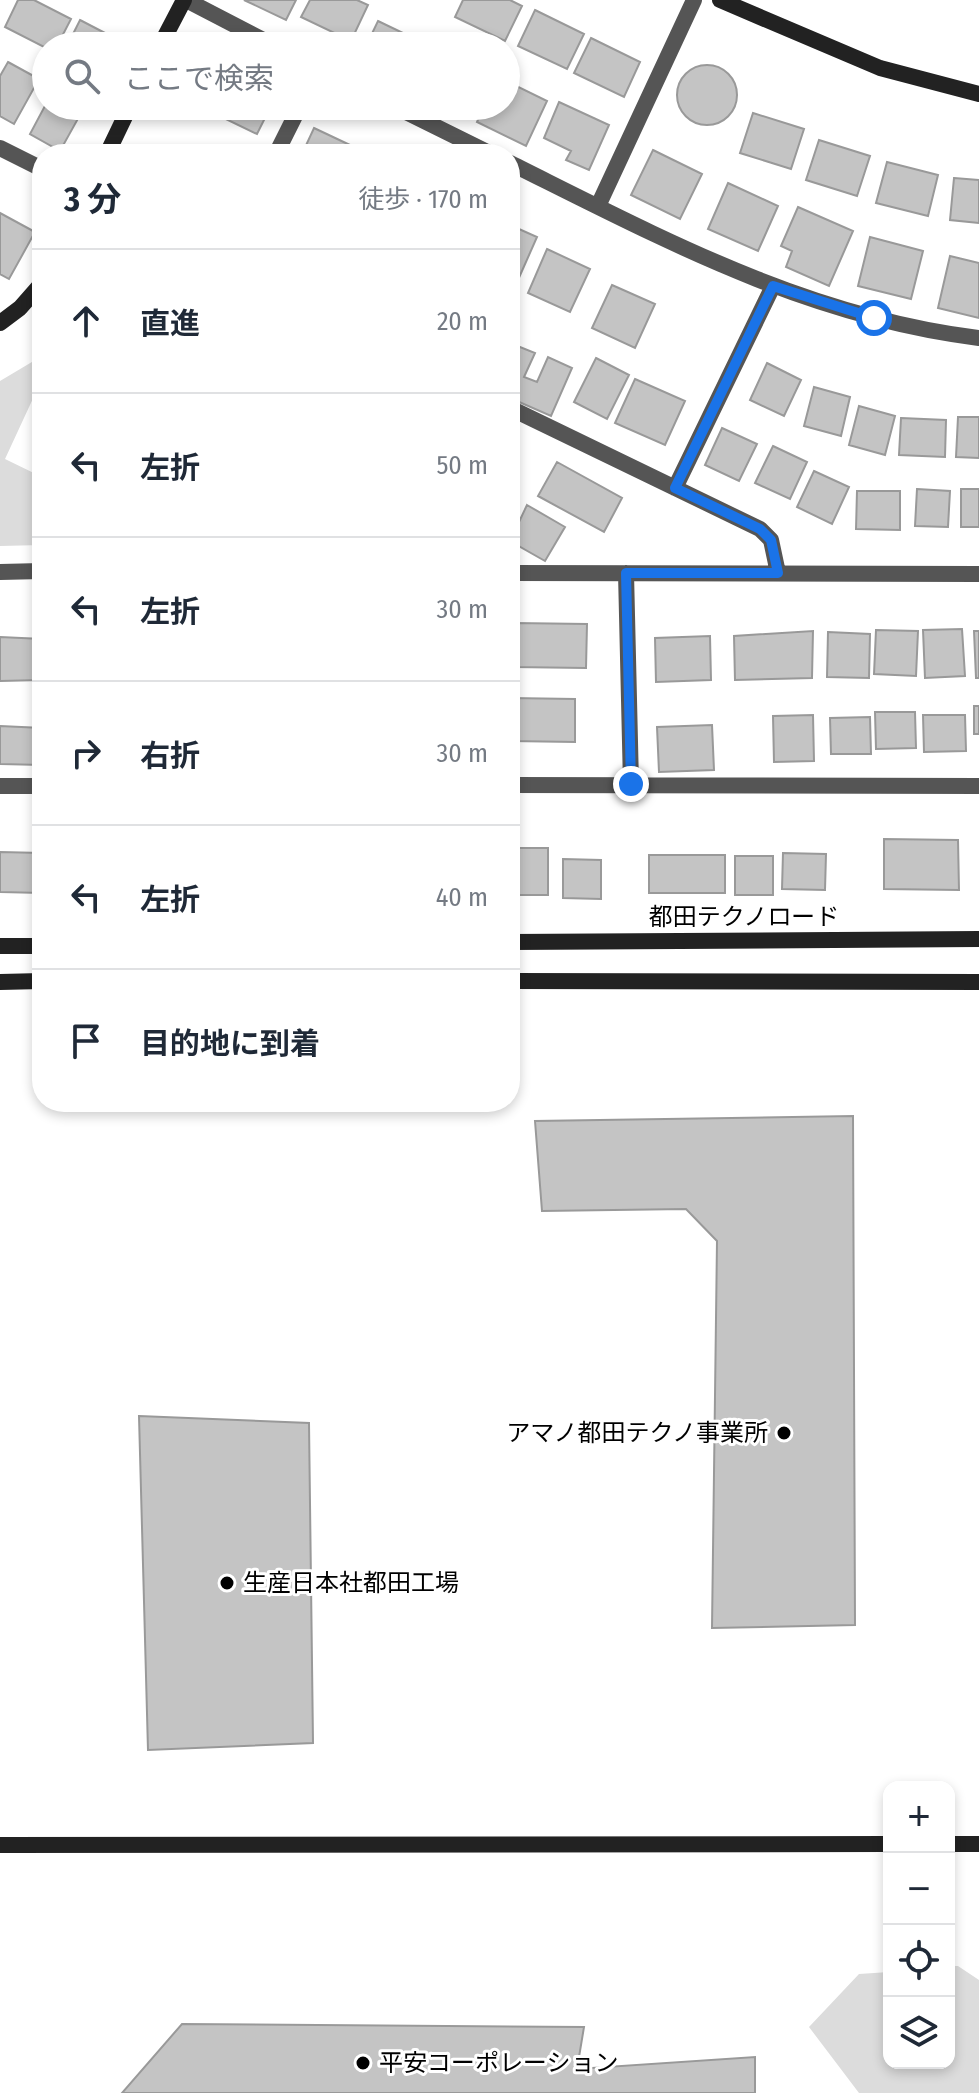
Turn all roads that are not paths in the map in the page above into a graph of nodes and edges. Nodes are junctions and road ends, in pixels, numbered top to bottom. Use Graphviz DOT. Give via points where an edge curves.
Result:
graph roads {
  1 [pos="185,0"];
  2 [pos="694,0"];
  3 [pos="720,0"];
  4 [pos="168,32"];
  5 [pos="248,32"];
  6 [pos="979,94"];
  7 [pos="123,120"];
  8 [pos="293,120"];
  9 [pos="422,120"];
  10 [pos="112,144"];
  11 [pos="281,144"];
  12 [pos="471,144"];
  13 [pos="0,148"];
  14 [pos="32,164"];
  15 [pos="520,168"];
  16 [pos="598,206"];
  17 [pos="773,286"];
  18 [pos="32,294"];
  19 [pos="0,323"];
  20 [pos="979,338"];
  21 [pos="520,413"];
  22 [pos="675,488"];
  23 [pos="32,571"];
  24 [pos="0,572"];
  25 [pos="520,573"];
  26 [pos="626,573"];
  27 [pos="778,573"];
  28 [pos="979,574"];
  29 [pos="631,784"];
  30 [pos="520,785"];
  31 [pos="0,786"];
  32 [pos="32,786"];
  33 [pos="979,786"];
  34 [pos="979,939"];
  35 [pos="520,942"];
  36 [pos="0,946"];
  37 [pos="32,946"];
  38 [pos="32,981"];
  39 [pos="520,981"];
  40 [pos="0,982"];
  41 [pos="979,982"];
  42 [pos="883,1844"];
  43 [pos="955,1844"];
  44 [pos="979,1844"];
  45 [pos="0,1845"];
  1 -- 4 [label="street"];
  1 -- 5 [label="street"];
  2 -- 16 [label="street"];
  3 -- 6 [label="street" via="855,59"];
  7 -- 10 [label="street"];
  8 -- 11 [label="street"];
  9 -- 12 [label="street"];
  13 -- 14 [label="street"];
  15 -- 16 [label="street"];
  16 -- 17 [label="street" via="714,264"];
  17 -- 20 [label="street" via="919,331"];
  17 -- 22 [label="street"];
  18 -- 19 [label="street"];
  21 -- 22 [label="street"];
  22 -- 27 [label="street" via="760,529 771,540"];
  23 -- 24 [label="street"];
  25 -- 26 [label="street"];
  26 -- 27 [label="street"];
  26 -- 29 [label="street"];
  27 -- 28 [label="street"];
  29 -- 30 [label="street"];
  29 -- 33 [label="street"];
  31 -- 32 [label="street"];
  34 -- 35 [label="street, 都田テクノロード"];
  36 -- 37 [label="street"];
  38 -- 40 [label="street"];
  39 -- 41 [label="street"];
  42 -- 45 [label="street"];
  43 -- 44 [label="street"];
}
